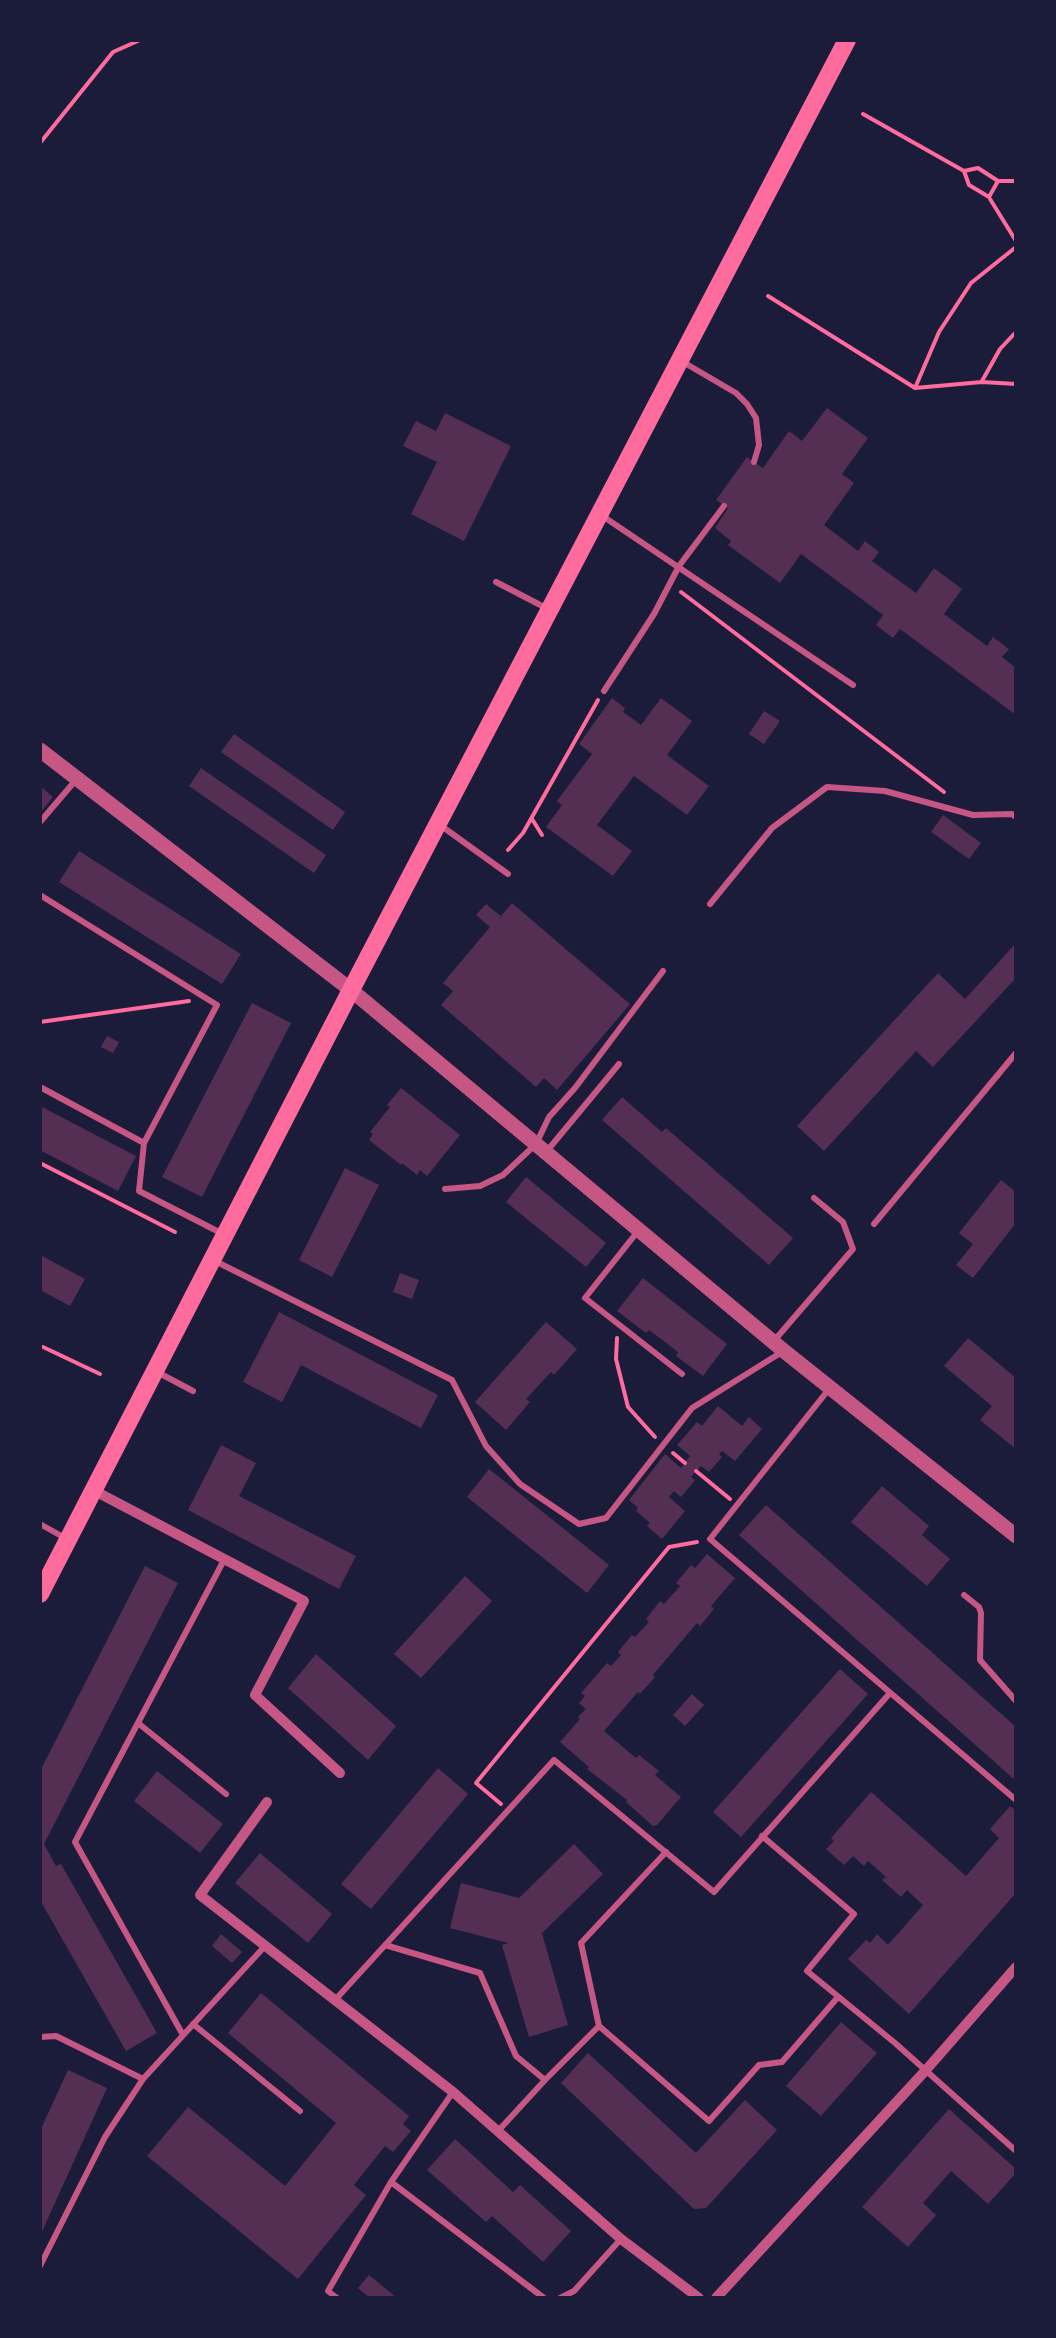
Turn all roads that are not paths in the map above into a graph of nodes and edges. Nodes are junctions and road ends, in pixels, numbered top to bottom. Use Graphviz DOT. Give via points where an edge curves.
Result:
graph roads {
  1 [pos="847,40"];
  2 [pos="681,361"];
  3 [pos="754,462"];
  4 [pos="724,506"];
  5 [pos="600,514"];
  6 [pos="679,566"];
  7 [pos="496,582"];
  8 [pos="550,609"];
  9 [pos="852,684"];
  10 [pos="604,691"];
  11 [pos="40,750"];
  12 [pos="77,779"];
  13 [pos="1016,817"];
  14 [pos="40,822"];
  15 [pos="438,823"];
  16 [pos="508,874"];
  17 [pos="40,895"];
  18 [pos="710,904"];
  19 [pos="663,971"];
  20 [pos="351,990"];
  21 [pos="1016,1053"];
  22 [pos="619,1064"];
  23 [pos="40,1086"];
  24 [pos="144,1143"];
  25 [pos="541,1148"];
  26 [pos="445,1190"];
  27 [pos="814,1198"];
  28 [pos="874,1224"];
  29 [pos="639,1230"];
  30 [pos="224,1235"];
  31 [pos="212,1259"];
  32 [pos="778,1346"];
  33 [pos="155,1370"];
  34 [pos="682,1374"];
  35 [pos="830,1388"];
  36 [pos="193,1391"];
  37 [pos="94,1490"];
  38 [pos="40,1524"];
  39 [pos="1016,1536"];
  40 [pos="68,1539"];
  41 [pos="225,1559"];
  42 [pos="40,1594"];
  43 [pos="964,1596"];
  44 [pos="890,1693"];
  45 [pos="1016,1701"];
  46 [pos="138,1722"];
  47 [pos="340,1774"];
  48 [pos="226,1794"];
  49 [pos="1016,1800"];
  50 [pos="267,1802"];
  51 [pos="762,1836"];
  52 [pos="666,1852"];
  53 [pos="385,1945"];
  54 [pos="265,1946"];
  55 [pos="1016,1967"];
  56 [pos="838,1996"];
  57 [pos="335,2000"];
  58 [pos="193,2024"];
  59 [pos="599,2026"];
  60 [pos="183,2035"];
  61 [pos="40,2037"];
  62 [pos="926,2070"];
  63 [pos="143,2079"];
  64 [pos="545,2080"];
  65 [pos="453,2092"];
  66 [pos="300,2111"];
  67 [pos="499,2130"];
  68 [pos="1016,2151"];
  69 [pos="392,2182"];
  70 [pos="621,2239"];
  71 [pos="40,2266"];
  72 [pos="337,2298"];
  73 [pos="544,2298"];
  74 [pos="560,2298"];
  75 [pos="699,2298"];
  76 [pos="716,2298"];
  1 -- 2 [label="main road"];
  2 -- 3 [label="lane" via="747,404 758,431"];
  2 -- 5 [label="main road"];
  4 -- 6 [label="lane"];
  5 -- 6 [label="lane"];
  5 -- 8 [label="main road"];
  6 -- 9 [label="lane"];
  6 -- 10 [label="lane"];
  7 -- 8 [label="lane"];
  8 -- 15 [label="main road"];
  11 -- 12 [label="street"];
  12 -- 14 [label="lane"];
  12 -- 20 [label="street"];
  13 -- 18 [label="lane" via="827,787 772,828"];
  15 -- 16 [label="lane"];
  15 -- 20 [label="main road"];
  17 -- 24 [label="lane" via="216,1005"];
  19 -- 25 [label="lane" via="549,1118"];
  20 -- 25 [label="street"];
  20 -- 30 [label="main road"];
  21 -- 28 [label="lane"];
  22 -- 25 [label="lane"];
  23 -- 24 [label="lane"];
  24 -- 30 [label="lane" via="139,1191"];
  25 -- 26 [label="lane" via="480,1186"];
  25 -- 29 [label="street"];
  27 -- 32 [label="lane" via="843,1222 853,1249"];
  29 -- 32 [label="street"];
  29 -- 34 [label="lane" via="585,1298"];
  30 -- 31 [label="main road"];
  31 -- 32 [label="lane" via="452,1380 486,1446 520,1484 580,1524 606,1518 692,1408"];
  31 -- 33 [label="main road"];
  32 -- 35 [label="street"];
  33 -- 36 [label="lane"];
  33 -- 37 [label="main road"];
  35 -- 39 [label="street"];
  35 -- 44 [label="lane" via="710,1540"];
  37 -- 40 [label="main road"];
  37 -- 41 [label="street"];
  38 -- 40 [label="lane"];
  40 -- 42 [label="main road"];
  41 -- 46 [label="lane"];
  41 -- 47 [label="street" via="304,1601 254,1695"];
  43 -- 45 [label="lane" via="981,1613 980,1660"];
  44 -- 49 [label="lane"];
  44 -- 51 [label="lane"];
  46 -- 48 [label="lane"];
  46 -- 60 [label="lane" via="75,1842"];
  50 -- 54 [label="street" via="200,1895"];
  51 -- 52 [label="lane" via="714,1892"];
  51 -- 56 [label="lane" via="854,1914 807,1971"];
  52 -- 53 [label="lane" via="554,1760"];
  52 -- 59 [label="lane" via="582,1943"];
  53 -- 57 [label="lane"];
  53 -- 64 [label="lane" via="480,1973 516,2056"];
  54 -- 57 [label="street"];
  54 -- 58 [label="lane"];
  55 -- 62 [label="street"];
  56 -- 59 [label="lane" via="782,2062 759,2065 708,2121"];
  56 -- 62 [label="lane"];
  57 -- 65 [label="street"];
  58 -- 60 [label="lane"];
  58 -- 66 [label="lane"];
  59 -- 64 [label="lane"];
  60 -- 63 [label="lane"];
  61 -- 63 [label="lane" via="56,2036"];
  62 -- 68 [label="lane"];
  62 -- 76 [label="street"];
  63 -- 71 [label="lane" via="105,2136"];
  64 -- 67 [label="lane"];
  65 -- 67 [label="street"];
  65 -- 69 [label="lane"];
  67 -- 70 [label="street"];
  69 -- 72 [label="lane" via="328,2291"];
  69 -- 73 [label="lane"];
  70 -- 74 [label="lane" via="574,2292"];
  70 -- 75 [label="street"];
}
